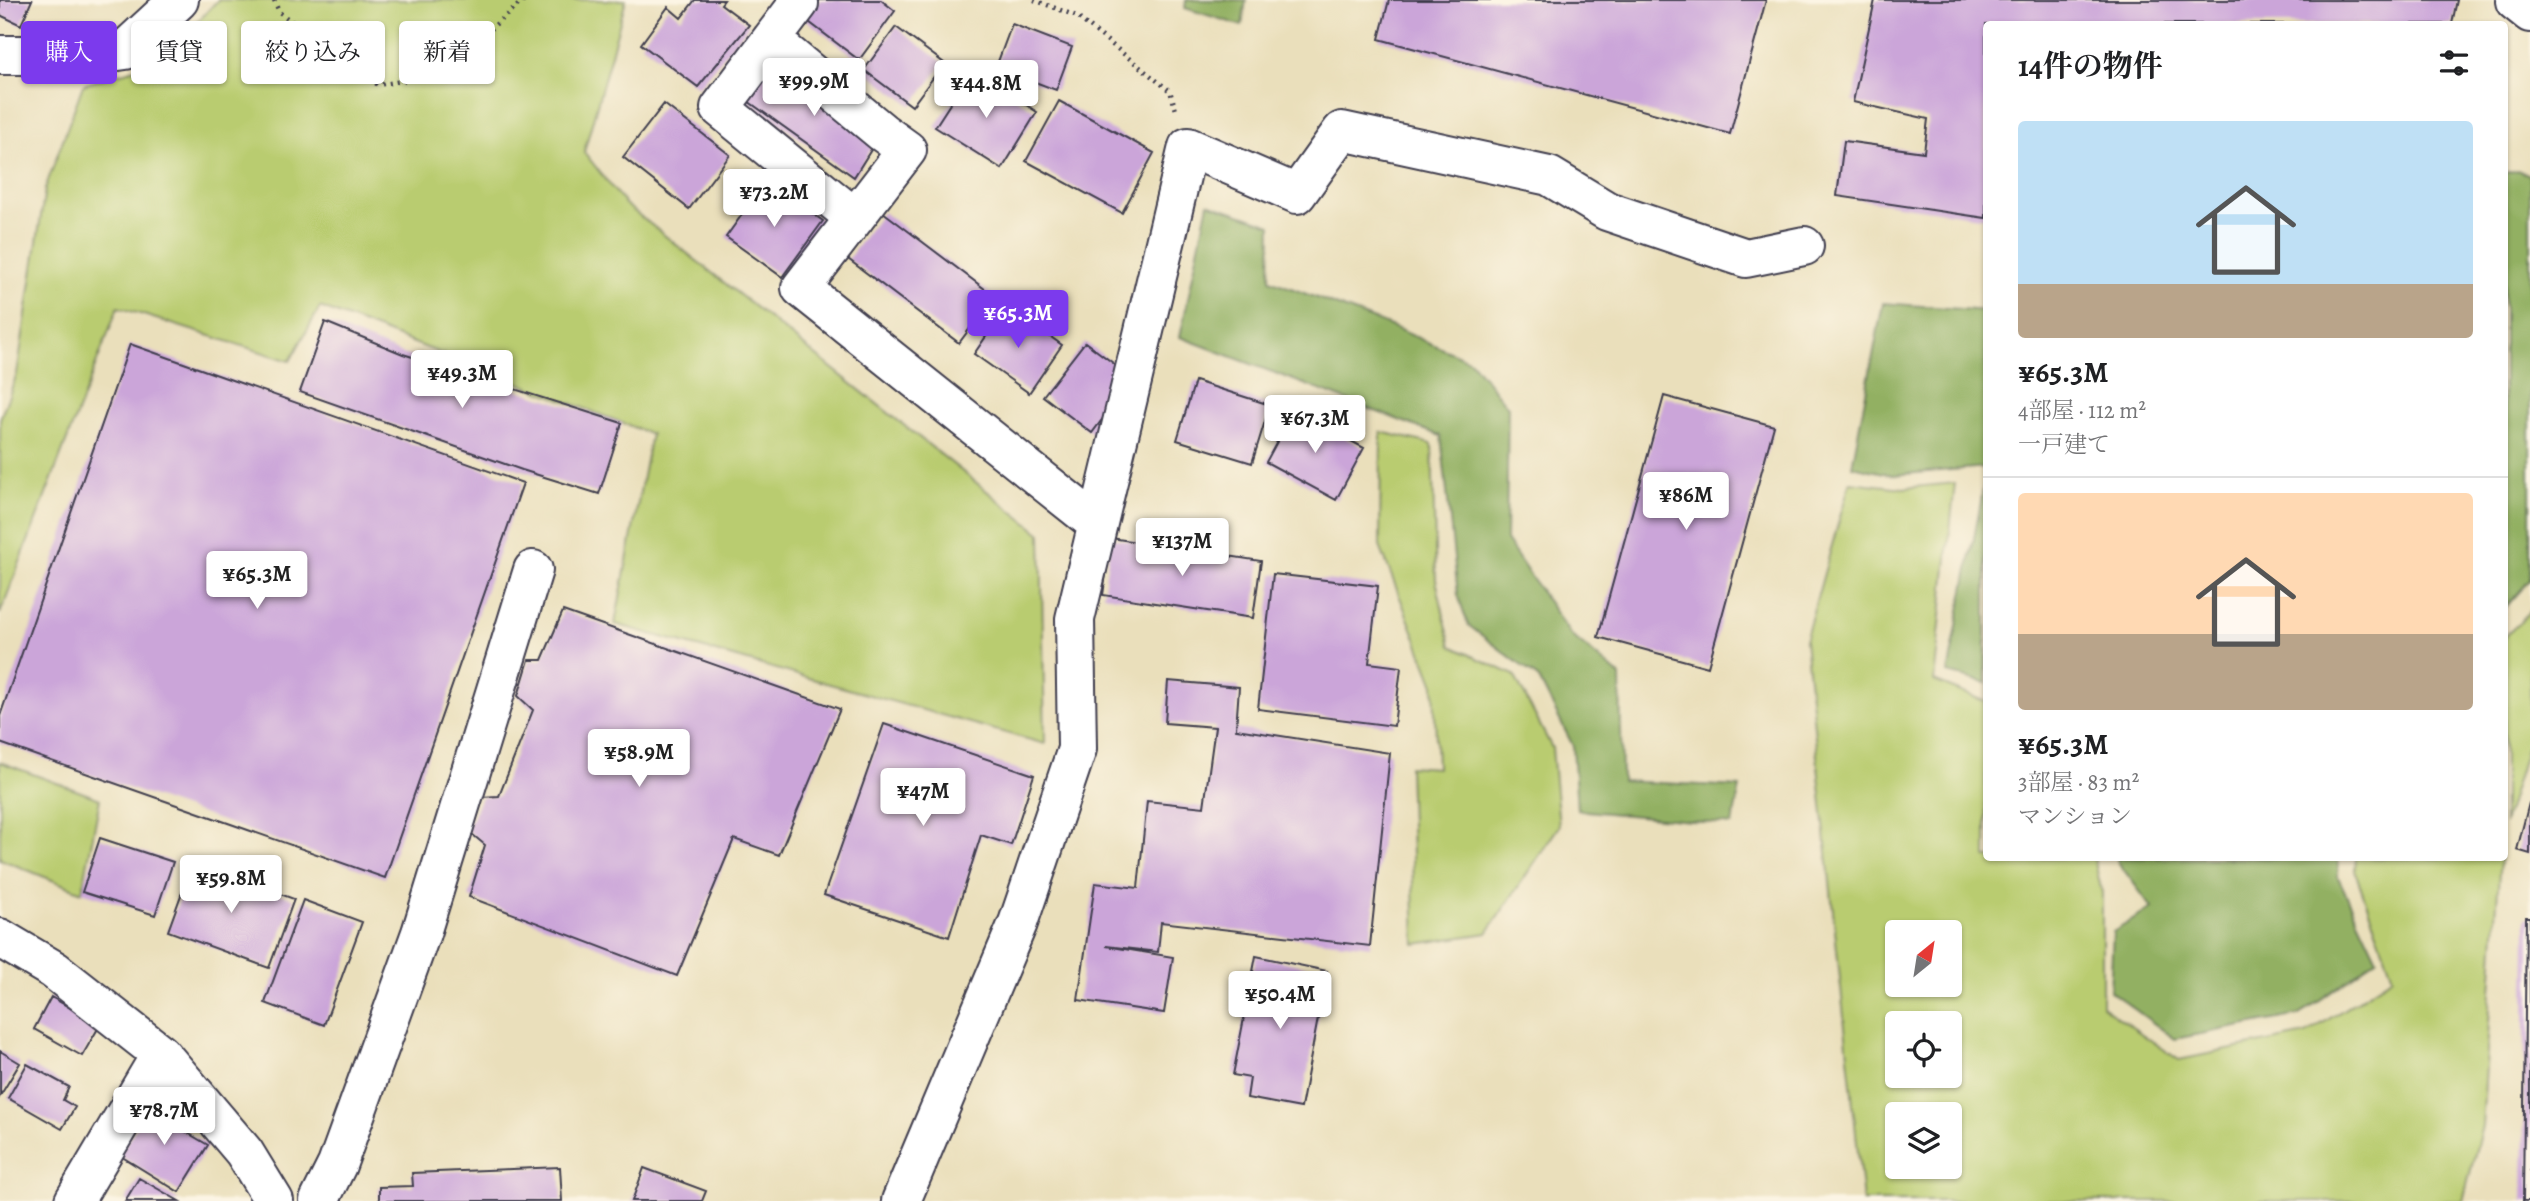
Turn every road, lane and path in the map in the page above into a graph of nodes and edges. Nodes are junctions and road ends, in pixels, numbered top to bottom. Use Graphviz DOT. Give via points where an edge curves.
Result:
graph roads {
  1 [pos="179,0"];
  2 [pos="274,0"];
  3 [pos="524,0"];
  4 [pos="796,0"];
  5 [pos="1034,0"];
  6 [pos="2515,1"];
  7 [pos="2530,13"];
  8 [pos="771,40"];
  9 [pos="0,55"];
  10 [pos="1188,147"];
  11 [pos="855,218"];
  12 [pos="1804,246"];
  13 [pos="1096,523"];
  14 [pos="533,570"];
  15 [pos="0,938"];
  16 [pos="161,1054"];
  17 [pos="74,1201"];
  18 [pos="274,1201"];
  19 [pos="319,1201"];
  20 [pos="901,1201"];
  1 -- 9 [label="street" via="125,50 91,55"];
  2 -- 3 [label="path" via="279,12 378,85 437,75"];
  4 -- 8 [label="street" via="799,2"];
  5 -- 10 [label="path" via="1076,16 1170,91"];
  6 -- 7 [label="street"];
  8 -- 11 [label="street" via="720,108"];
  8 -- 11 [label="street" via="906,149"];
  10 -- 12 [label="street" via="1297,194 1342,131 1549,177 1607,211 1746,258"];
  10 -- 13 [label="street"];
  11 -- 13 [label="street" via="801,288"];
  13 -- 20 [label="street" via="1075,618 1077,749 1018,923"];
  14 -- 19 [label="street" via="422,933 337,1165"];
  15 -- 16 [label="street" via="54,970"];
  16 -- 17 [label="street"];
  16 -- 18 [label="street" via="244,1152"];
}
